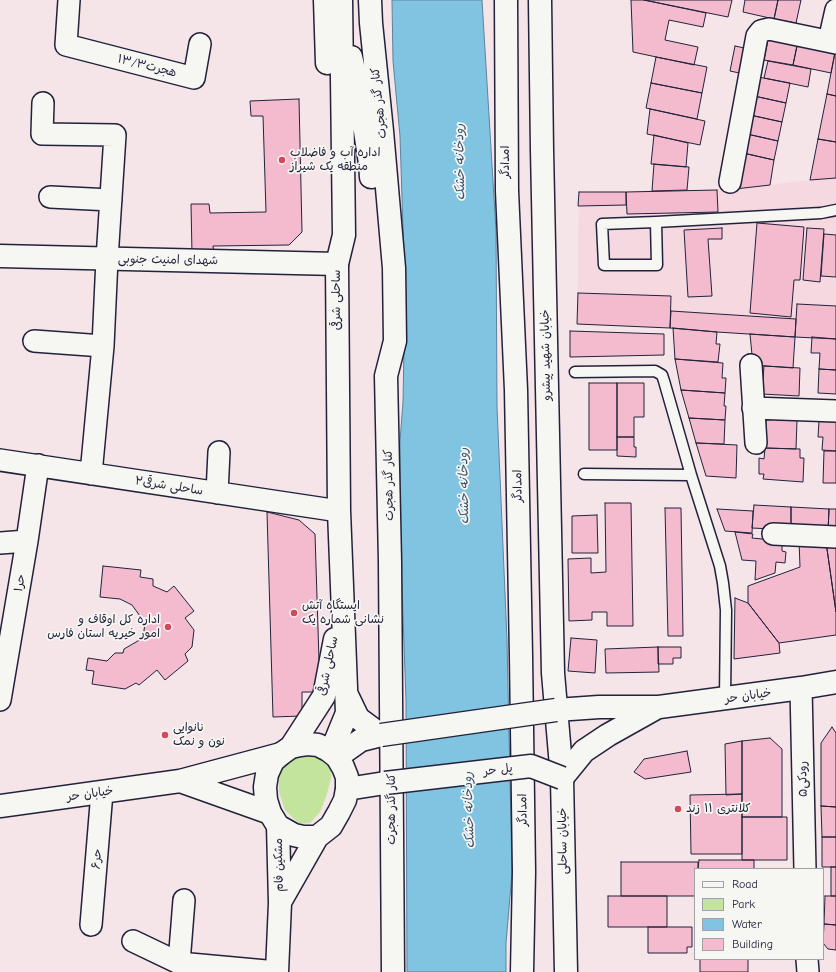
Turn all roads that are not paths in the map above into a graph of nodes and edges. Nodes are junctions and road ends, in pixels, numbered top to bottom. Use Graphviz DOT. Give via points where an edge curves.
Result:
graph roads {
  1 [pos="69,0"];
  2 [pos="325,0"];
  3 [pos="370,0"];
  4 [pos="506,0"];
  5 [pos="540,0"];
  6 [pos="546,0"];
  7 [pos="341,8"];
  8 [pos="836,10"];
  9 [pos="540,26"];
  10 [pos="833,42"];
  11 [pos="200,44"];
  12 [pos="42,103"];
  13 [pos="730,182"];
  14 [pos="50,197"];
  15 [pos="111,200"];
  16 [pos="836,210"];
  17 [pos="656,222"];
  18 [pos="0,256"];
  19 [pos="107,259"];
  20 [pos="337,264"];
  21 [pos="34,341"];
  22 [pos="103,346"];
  23 [pos="751,365"];
  24 [pos="575,372"];
  25 [pos="386,376"];
  26 [pos="753,408"];
  27 [pos="836,411"];
  28 [pos="756,443"];
  29 [pos="219,452"];
  30 [pos="0,460"];
  31 [pos="38,465"];
  32 [pos="91,474"];
  33 [pos="584,474"];
  34 [pos="691,475"];
  35 [pos="217,493"];
  36 [pos="339,510"];
  37 [pos="773,534"];
  38 [pos="836,537"];
  39 [pos="27,541"];
  40 [pos="0,543"];
  41 [pos="342,600"];
  42 [pos="836,682"];
  43 [pos="801,688"];
  44 [pos="346,693"];
  45 [pos="725,699"];
  46 [pos="0,700"];
  47 [pos="659,707"];
  48 [pos="556,710"];
  49 [pos="381,735"];
  50 [pos="286,750"];
  51 [pos="334,754"];
  52 [pos="562,778"];
  53 [pos="180,781"];
  54 [pos="347,789"];
  55 [pos="102,792"];
  56 [pos="0,806"];
  57 [pos="274,819"];
  58 [pos="317,837"];
  59 [pos="805,868"];
  60 [pos="524,872"];
  61 [pos="184,900"];
  62 [pos="280,903"];
  63 [pos="92,925"];
  64 [pos="133,941"];
  65 [pos="807,960"];
  66 [pos="179,964"];
  67 [pos="277,972"];
  68 [pos="393,972"];
  69 [pos="522,972"];
  70 [pos="530,972"];
  71 [pos="566,972"];
  72 [pos="808,972"];
  1 -- 11 [label="street, هجرت۱۳/۳" via="66,45 194,78"];
  2 -- 20 [label="main road" via="330,232"];
  3 -- 25 [label="main road, کنار گذر هجرت" via="394,268 395,341"];
  4 -- 60 [label="main road, امدادگر" via="506,191 516,390"];
  5 -- 9 [label="main road, خیابان شهید پیشرو"];
  6 -- 9 [label="main road"];
  7 -- 20 [label="main road, ساحلی شرقی" via="344,235"];
  7 -- 25 [label="main road" via="358,86 370,162"];
  8 -- 10 [label="street"];
  9 -- 48 [label="main road, خیابان شهید پیشرو"];
  10 -- 13 [label="street" via="769,29 761,31 757,36"];
  12 -- 15 [label="street" via="42,134 115,136"];
  14 -- 15 [label="street"];
  15 -- 19 [label="street"];
  16 -- 17 [label="lane"];
  17 -- 17 [label="lane" via="657,265 604,265 602,224"];
  18 -- 19 [label="main road, شهدای امنیت جنوبی"];
  19 -- 20 [label="main road, شهدای امنیت جنوبی"];
  19 -- 22 [label="street"];
  20 -- 36 [label="main road, ساحلی شرقی"];
  21 -- 22 [label="street"];
  22 -- 32 [label="street"];
  23 -- 26 [label="street"];
  24 -- 34 [label="lane" via="655,371 662,375"];
  25 -- 68 [label="main road, کنار گذر هجرت"];
  26 -- 27 [label="street"];
  26 -- 28 [label="street"];
  29 -- 35 [label="street"];
  30 -- 31 [label="street, ساحلی شرقی۲"];
  31 -- 32 [label="street, ساحلی شرقی۲"];
  31 -- 39 [label="street, حر۱"];
  32 -- 35 [label="street, ساحلی شرقی۲"];
  33 -- 34 [label="lane"];
  34 -- 45 [label="lane" via="723,583 726,610"];
  35 -- 36 [label="street, ساحلی شرقی۲"];
  36 -- 41 [label="main road, ساحلی شرقی"];
  37 -- 38 [label="street"];
  39 -- 40 [label="street"];
  39 -- 46 [label="street, حر۱"];
  41 -- 44 [label="main road, ساحلی شرقی"];
  41 -- 50 [label="main road, ساحلی شرقی" via="324,696"];
  42 -- 43 [label="main road, خیابان حر"];
  43 -- 45 [label="main road, خیابان حر"];
  43 -- 59 [label="street, رودکی۵"];
  44 -- 49 [label="main road" via="358,718"];
  44 -- 51 [label="main road, ساحلی شرقی" via="347,713"];
  45 -- 47 [label="main road, خیابان حر"];
  47 -- 48 [label="main road, خیابان حر"];
  47 -- 52 [label="main road, خیابان حر" via="584,751"];
  48 -- 49 [label="main road, bridge"];
  48 -- 52 [label="main road, خیابان ساحلی"];
  49 -- 51 [label="main road" via="361,740"];
  50 -- 51 [label="main road" via="300,744 308,744"];
  50 -- 53 [label="main road, خیابان حر"];
  50 -- 57 [label="main road" via="273,761 267,774 266,800"];
  51 -- 54 [label="main road" via="347,777"];
  52 -- 54 [label="main road, پل حر, bridge" via="531,766"];
  52 -- 71 [label="main road, خیابان ساحلی"];
  53 -- 55 [label="main road, خیابان حر"];
  53 -- 57 [label="main road"];
  54 -- 58 [label="main road" via="345,800 331,826"];
  55 -- 56 [label="main road, خیابان حر"];
  55 -- 63 [label="street, حر۶"];
  57 -- 58 [label="main road" via="294,835"];
  57 -- 62 [label="main road, مشکین فام"];
  58 -- 62 [label="main road, مشکین فام"];
  60 -- 69 [label="main road, امدادگر"];
  60 -- 70 [label="main road"];
  61 -- 66 [label="street"];
  62 -- 67 [label="main road, مشکین فام"];
  64 -- 66 [label="street"];
  65 -- 72 [label="street"];
  66 -- 67 [label="street"];
}
